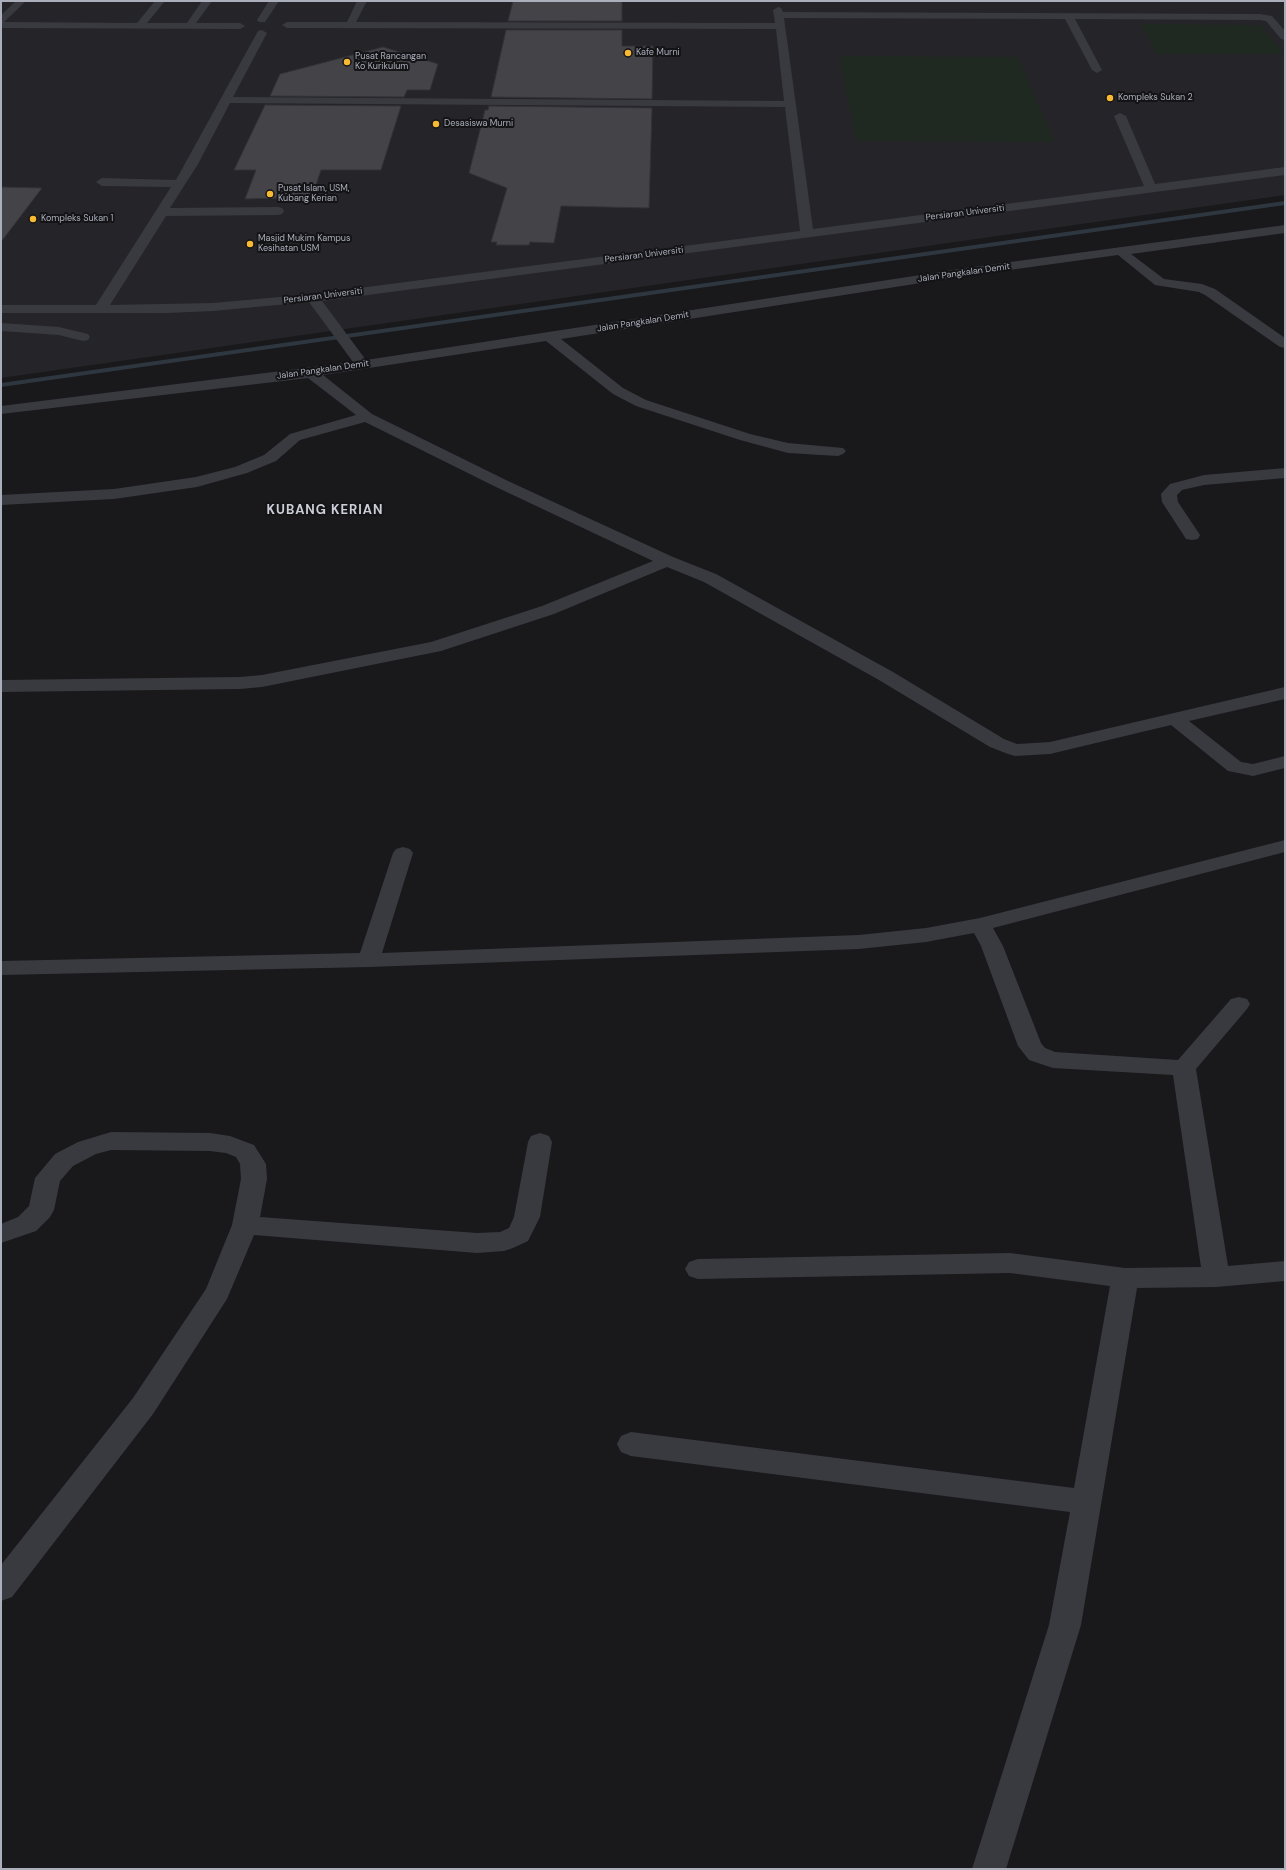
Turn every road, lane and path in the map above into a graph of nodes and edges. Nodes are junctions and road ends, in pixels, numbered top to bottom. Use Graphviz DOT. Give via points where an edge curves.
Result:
graph roads {
  1 [pos="21,1"];
  2 [pos="160,1"];
  3 [pos="207,1"];
  4 [pos="274,1"];
  5 [pos="362,1"];
  6 [pos="777,1"];
  7 [pos="468,14"];
  8 [pos="621,16"];
  9 [pos="1068,16"];
  10 [pos="1,20"];
  11 [pos="780,20"];
  12 [pos="1,25"];
  13 [pos="140,25"];
  14 [pos="287,25"];
  15 [pos="350,25"];
  16 [pos="190,26"];
  17 [pos="464,26"];
  18 [pos="511,26"];
  19 [pos="694,26"];
  20 [pos="257,27"];
  21 [pos="1285,37"];
  22 [pos="1097,70"];
  23 [pos="226,100"];
  24 [pos="791,104"];
  25 [pos="1120,116"];
  26 [pos="1285,171"];
  27 [pos="102,182"];
  28 [pos="179,184"];
  29 [pos="1151,188"];
  30 [pos="278,211"];
  31 [pos="162,212"];
  32 [pos="1285,229"];
  33 [pos="807,233"];
  34 [pos="1120,251"];
  35 [pos="313,298"];
  36 [pos="1,309"];
  37 [pos="100,310"];
  38 [pos="1,327"];
  39 [pos="549,336"];
  40 [pos="83,337"];
  41 [pos="1285,344"];
  42 [pos="362,364"];
  43 [pos="311,373"];
  44 [pos="1,410"];
  45 [pos="367,417"];
  46 [pos="838,451"];
  47 [pos="1285,473"];
  48 [pos="1,500"];
  49 [pos="1192,535"];
  50 [pos="666,561"];
  51 [pos="1,686"];
  52 [pos="1285,693"];
  53 [pos="1175,719"];
  54 [pos="1285,762"];
  55 [pos="1285,846"];
  56 [pos="403,853"];
  57 [pos="980,925"];
  58 [pos="369,960"];
  59 [pos="1,968"];
  60 [pos="1239,1004"];
  61 [pos="1184,1068"];
  62 [pos="540,1142"];
  63 [pos="245,1225"];
  64 [pos="1,1234"];
  65 [pos="698,1270"];
  66 [pos="1285,1270"];
  67 [pos="1216,1277"];
  68 [pos="1125,1278"];
  69 [pos="631,1444"];
  70 [pos="1086,1502"];
  71 [pos="1,1588"];
  72 [pos="989,1869"];
  1 -- 10 [label="street"];
  2 -- 13 [label="street"];
  3 -- 16 [label="street"];
  4 -- 20 [label="street"];
  5 -- 15 [label="street"];
  6 -- 11 [label="street"];
  7 -- 17 [label="street"];
  8 -- 18 [label="street" via="529,17 515,20"];
  9 -- 11 [label="street" via="853,12"];
  9 -- 21 [label="street" via="1161,13 1267,18"];
  9 -- 22 [label="street"];
  11 -- 19 [label="street"];
  11 -- 24 [label="street"];
  12 -- 13 [label="street"];
  13 -- 16 [label="street"];
  14 -- 15 [label="street"];
  14 -- 20 [label="street"];
  14 -- 20 [label="street" via="282,22"];
  15 -- 17 [label="street"];
  16 -- 20 [label="street"];
  17 -- 18 [label="street"];
  17 -- 19 [label="street" via="491,32 675,33 687,31"];
  18 -- 19 [label="street"];
  20 -- 23 [label="street"];
  23 -- 24 [label="street"];
  23 -- 28 [label="street"];
  24 -- 33 [label="street"];
  25 -- 29 [label="street"];
  26 -- 29 [label="street, Persiaran Universiti"];
  27 -- 28 [label="street"];
  28 -- 31 [label="street"];
  29 -- 33 [label="street, Persiaran Universiti"];
  30 -- 31 [label="street"];
  31 -- 37 [label="street"];
  32 -- 34 [label="street, Jalan Pangkalan Demit"];
  33 -- 35 [label="street, Persiaran Universiti"];
  34 -- 39 [label="street, Jalan Pangkalan Demit"];
  34 -- 41 [label="street" via="1160,282 1202,288 1210,292"];
  35 -- 37 [label="street, Persiaran Universiti" via="213,307"];
  35 -- 42 [label="street"];
  36 -- 37 [label="street, Persiaran Universiti"];
  38 -- 40 [label="street" via="64,332"];
  39 -- 42 [label="street, Jalan Pangkalan Demit"];
  39 -- 46 [label="street" via="618,392 641,403 745,437 788,448"];
  42 -- 43 [label="street, Jalan Pangkalan Demit"];
  43 -- 44 [label="street, Jalan Pangkalan Demit"];
  43 -- 45 [label="street"];
  45 -- 48 [label="street" via="295,437 270,458 241,470 197,482 114,494"];
  45 -- 50 [label="street"];
  47 -- 49 [label="street" via="1204,480 1176,487 1169,494 1170,502"];
  50 -- 51 [label="street" via="548,610 434,647 262,681"];
  50 -- 53 [label="street" via="710,578 886,676 997,743 1015,750 1050,748"];
  52 -- 53 [label="street"];
  53 -- 54 [label="street" via="1235,767 1253,770"];
  55 -- 57 [label="street"];
  56 -- 58 [label="street"];
  57 -- 58 [label="street" via="926,935 859,942"];
  57 -- 61 [label="street" via="992,946 1030,1046 1037,1054 1053,1060"];
  58 -- 59 [label="street"];
  60 -- 61 [label="street"];
  61 -- 67 [label="street"];
  62 -- 63 [label="street" via="527,1217 519,1234 504,1241 477,1243"];
  63 -- 64 [label="street" via="254,1179 253,1164 245,1151 230,1145 210,1142 111,1141 87,1148 64,1160 48,1178 41,1210 27,1224"];
  63 -- 71 [label="street" via="218,1292 143,1406"];
  65 -- 68 [label="street" via="1010,1263"];
  66 -- 67 [label="street"];
  67 -- 68 [label="street"];
  68 -- 70 [label="street"];
  69 -- 70 [label="street"];
  70 -- 72 [label="street" via="1065,1625"];
}
